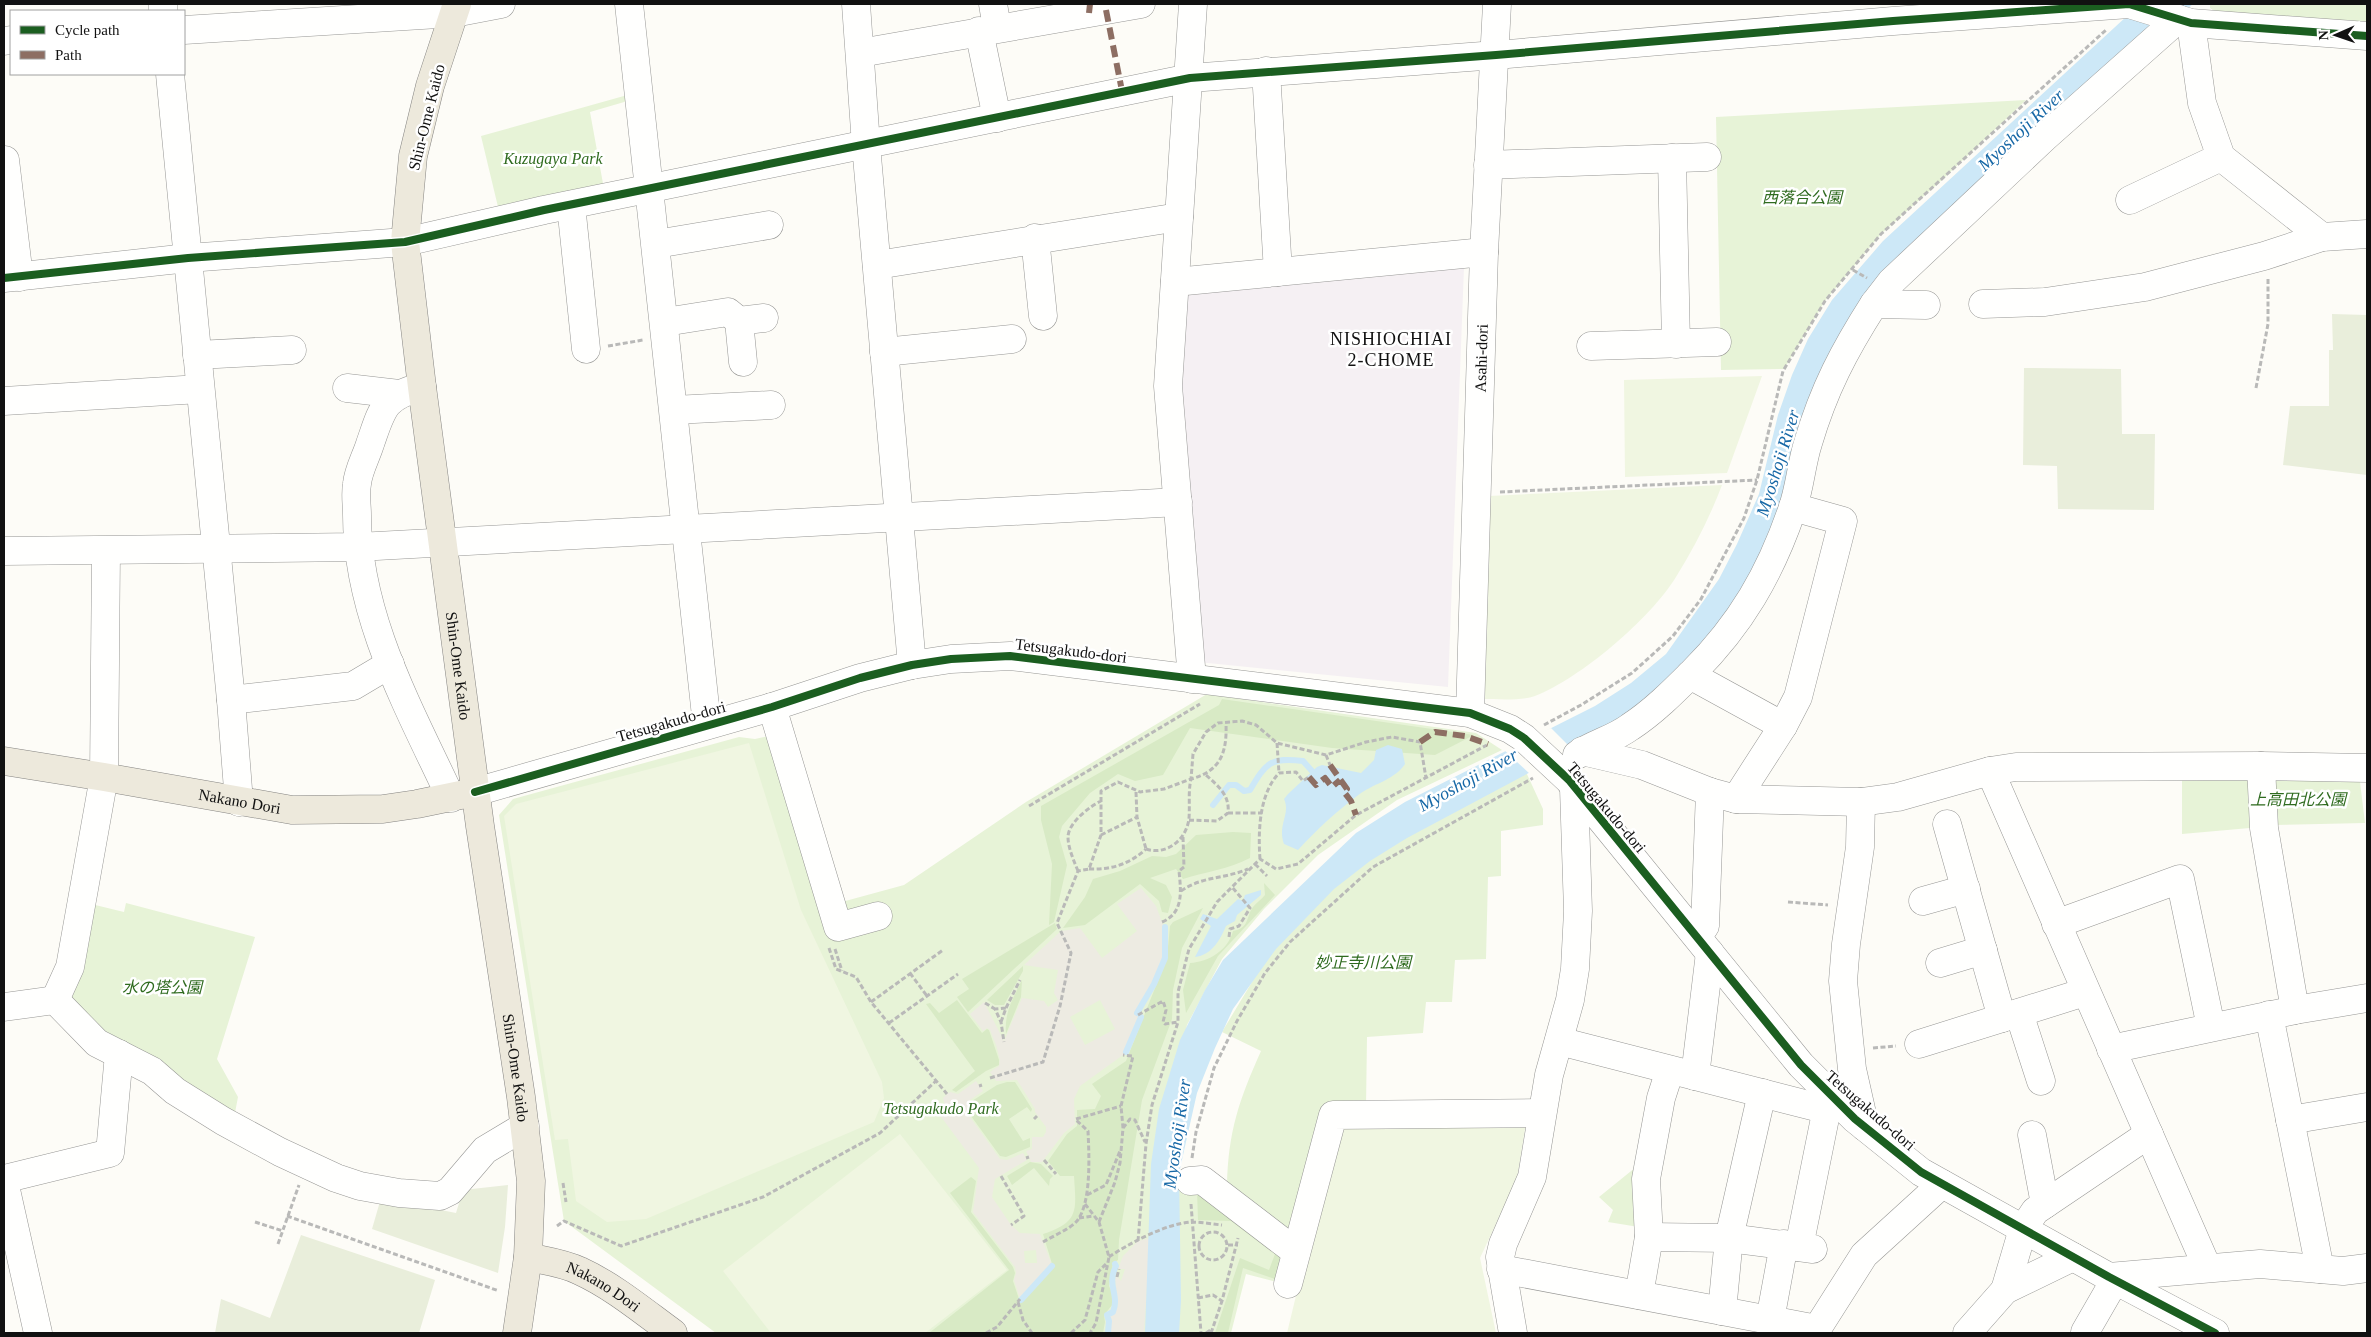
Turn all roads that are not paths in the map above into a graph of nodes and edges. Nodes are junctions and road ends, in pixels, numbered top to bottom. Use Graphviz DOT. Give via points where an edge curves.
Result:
graph roads {
  1 [pos="501,4"];
  2 [pos="629,4"];
  3 [pos="856,4"];
  4 [pos="1141,4"];
  5 [pos="1193,4"];
  6 [pos="1497,4"];
  7 [pos="456,9"];
  8 [pos="1893,12"];
  9 [pos="2181,20"];
  10 [pos="990,21"];
  11 [pos="185,30"];
  12 [pos="2367,36"];
  13 [pos="860,53"];
  14 [pos="1496,55"];
  15 [pos="1266,72"];
  16 [pos="170,75"];
  17 [pos="1188,78"];
  18 [pos="997,118"];
  19 [pos="866,145"];
  20 [pos="1707,157"];
  21 [pos="2221,157"];
  22 [pos="1672,158"];
  23 [pos="6,160"];
  24 [pos="1488,166"];
  25 [pos="650,190"];
  26 [pos="2130,200"];
  27 [pos="572,205"];
  28 [pos="1179,217"];
  29 [pos="769,225"];
  30 [pos="2367,234"];
  31 [pos="2322,237"];
  32 [pos="1035,238"];
  33 [pos="405,242"];
  34 [pos="656,244"];
  35 [pos="1484,252"];
  36 [pos="188,258"];
  37 [pos="877,265"];
  38 [pos="1278,272"];
  39 [pos="12,278"];
  40 [pos="1174,282"];
  41 [pos="1874,304"];
  42 [pos="1983,304"];
  43 [pos="1926,305"];
  44 [pos="1043,316"];
  45 [pos="665,329"];
  46 [pos="1012,339"];
  47 [pos="1717,342"];
  48 [pos="1676,344"];
  49 [pos="1590,346"];
  50 [pos="586,349"];
  51 [pos="292,350"];
  52 [pos="884,352"];
  53 [pos="197,355"];
  54 [pos="743,362"];
  55 [pos="347,388"];
  56 [pos="200,389"];
  57 [pos="410,390"];
  58 [pos="4,401"];
  59 [pos="771,405"];
  60 [pos="674,410"];
  61 [pos="1178,502"];
  62 [pos="1793,507"];
  63 [pos="899,517"];
  64 [pos="687,529"];
  65 [pos="443,543"];
  66 [pos="215,547"];
  67 [pos="358,548"];
  68 [pos="4,551"];
  69 [pos="106,551"];
  70 [pos="390,664"];
  71 [pos="912,665"];
  72 [pos="1690,675"];
  73 [pos="1199,690"];
  74 [pos="231,700"];
  75 [pos="772,707"];
  76 [pos="1470,714"];
  77 [pos="707,725"];
  78 [pos="1783,726"];
  79 [pos="1582,751"];
  80 [pos="4,762"];
  81 [pos="2261,766"];
  82 [pos="2367,768"];
  83 [pos="1990,771"];
  84 [pos="1556,774"];
  85 [pos="104,777"];
  86 [pos="1710,792"];
  87 [pos="463,795"];
  88 [pos="1736,799"];
  89 [pos="239,802"];
  90 [pos="1861,802"];
  91 [pos="1948,824"];
  92 [pos="1966,889"];
  93 [pos="1923,901"];
  94 [pos="878,916"];
  95 [pos="2056,924"];
  96 [pos="1704,944"];
  97 [pos="1983,950"];
  98 [pos="1940,962"];
  99 [pos="2085,992"];
  100 [pos="2367,998"];
  101 [pos="55,1000"];
  102 [pos="4,1006"];
  103 [pos="2295,1010"];
  104 [pos="2010,1015"];
  105 [pos="2269,1015"];
  106 [pos="2211,1027"];
  107 [pos="1559,1041"];
  108 [pos="1919,1044"];
  109 [pos="2111,1048"];
  110 [pos="119,1054"];
  111 [pos="1682,1073"];
  112 [pos="2041,1080"];
  113 [pos="1762,1093"];
  114 [pos="2367,1107"];
  115 [pos="1835,1108"];
  116 [pos="1542,1113"];
  117 [pos="2290,1120"];
  118 [pos="525,1126"];
  119 [pos="1865,1126"];
  120 [pos="2032,1134"];
  121 [pos="2148,1134"];
  122 [pos="4,1180"];
  123 [pos="1190,1181"];
  124 [pos="1942,1184"];
  125 [pos="2045,1204"];
  126 [pos="2024,1229"];
  127 [pos="1648,1237"];
  128 [pos="1730,1238"];
  129 [pos="10,1240"];
  130 [pos="1798,1247"];
  131 [pos="1296,1252"];
  132 [pos="528,1257"];
  133 [pos="2073,1257"];
  134 [pos="2207,1267"];
  135 [pos="2367,1268"];
  136 [pos="1501,1269"];
  137 [pos="2320,1269"];
  138 [pos="2112,1279"];
  139 [pos="1288,1284"];
  140 [pos="2005,1290"];
  141 [pos="1639,1295"];
  142 [pos="1722,1311"];
  143 [pos="1770,1320"];
  144 [pos="2188,1327"];
  145 [pos="663,1331"];
  146 [pos="2085,1332"];
  147 [pos="38,1333"];
  148 [pos="517,1333"];
  149 [pos="1513,1333"];
  150 [pos="1967,1333"];
  151 [pos="2215,1333"];
  1 -- 7 [label="street"];
  2 -- 25 [label="street"];
  3 -- 13 [label="street"];
  4 -- 10 [label="street"];
  5 -- 17 [label="street"];
  6 -- 14 [label="street, Asahi-dori"];
  7 -- 11 [label="street"];
  7 -- 33 [label="main road, Shin-Ome Kaido" via="430,86 413,156"];
  8 -- 9 [label="street" via="2129,4"];
  8 -- 14 [label="street"];
  9 -- 12 [label="street"];
  9 -- 21 [label="street" via="2202,102"];
  9 -- 41 [label="street" via="2044,138 1891,282"];
  10 -- 13 [label="street"];
  10 -- 18 [label="street"];
  13 -- 19 [label="street"];
  14 -- 15 [label="street"];
  14 -- 24 [label="street, Asahi-dori"];
  15 -- 17 [label="street"];
  15 -- 38 [label="street"];
  16 -- 36 [label="street"];
  17 -- 18 [label="street"];
  17 -- 28 [label="street"];
  18 -- 19 [label="street"];
  19 -- 25 [label="street"];
  19 -- 37 [label="street"];
  20 -- 22 [label="street"];
  21 -- 26 [label="street"];
  21 -- 31 [label="street"];
  22 -- 24 [label="street"];
  22 -- 48 [label="street"];
  23 -- 39 [label="street"];
  24 -- 35 [label="street, Asahi-dori"];
  25 -- 27 [label="street"];
  25 -- 34 [label="street"];
  27 -- 33 [label="street"];
  27 -- 50 [label="street"];
  28 -- 32 [label="street"];
  28 -- 40 [label="street"];
  29 -- 34 [label="street"];
  30 -- 31 [label="street"];
  31 -- 42 [label="street" via="2268,255 2145,287 2045,302"];
  32 -- 37 [label="street"];
  32 -- 44 [label="street"];
  33 -- 36 [label="street"];
  33 -- 57 [label="main road, Shin-Ome Kaido"];
  34 -- 45 [label="street"];
  35 -- 38 [label="street"];
  35 -- 76 [label="street, Asahi-dori"];
  36 -- 39 [label="street"];
  36 -- 53 [label="street"];
  37 -- 52 [label="street"];
  38 -- 40 [label="street"];
  40 -- 61 [label="street" via="1168,386"];
  41 -- 43 [label="street"];
  41 -- 62 [label="street" via="1832,376 1807,445"];
  45 -- 54 [label="street" via="728,312 751,319"];
  45 -- 60 [label="street"];
  46 -- 52 [label="street"];
  47 -- 48 [label="street"];
  48 -- 49 [label="street"];
  51 -- 53 [label="street"];
  52 -- 63 [label="street"];
  53 -- 56 [label="street"];
  55 -- 57 [label="street"];
  56 -- 58 [label="street"];
  56 -- 66 [label="street"];
  57 -- 65 [label="main road, Shin-Ome Kaido"];
  57 -- 67 [label="street" via="382,409 357,484"];
  59 -- 60 [label="street"];
  60 -- 64 [label="street"];
  61 -- 63 [label="street"];
  61 -- 73 [label="street"];
  62 -- 72 [label="street" via="1757,592 1731,630"];
  62 -- 78 [label="street" via="1843,521 1798,697"];
  63 -- 64 [label="street"];
  63 -- 71 [label="street"];
  64 -- 65 [label="street"];
  64 -- 77 [label="street"];
  65 -- 67 [label="street"];
  65 -- 87 [label="main road, Shin-Ome Kaido"];
  66 -- 67 [label="street"];
  66 -- 69 [label="street"];
  66 -- 74 [label="street"];
  67 -- 70 [label="street" via="374,623"];
  68 -- 69 [label="street"];
  69 -- 85 [label="street"];
  70 -- 74 [label="street" via="354,686"];
  70 -- 87 [label="street"];
  71 -- 73 [label="street, Tetsugakudo-dori" via="1010,656"];
  71 -- 75 [label="street, Tetsugakudo-dori"];
  72 -- 78 [label="street"];
  72 -- 79 [label="street" via="1630,728"];
  73 -- 76 [label="street, Tetsugakudo-dori"];
  74 -- 89 [label="street"];
  75 -- 77 [label="street, Tetsugakudo-dori"];
  75 -- 94 [label="street" via="838,927"];
  76 -- 84 [label="street, Tetsugakudo-dori" via="1510,729 1524,738"];
  77 -- 87 [label="street, Tetsugakudo-dori"];
  78 -- 88 [label="street"];
  79 -- 84 [label="street"];
  79 -- 86 [label="street" via="1642,766"];
  80 -- 85 [label="main road, Nakano Dori"];
  81 -- 82 [label="street"];
  81 -- 83 [label="street" via="2016,767"];
  81 -- 103 [label="street" via="2264,828"];
  83 -- 90 [label="street" via="1898,797"];
  83 -- 95 [label="street"];
  84 -- 96 [label="street, Tetsugakudo-dori"];
  84 -- 107 [label="street" via="1578,911 1575,969"];
  85 -- 89 [label="main road, Nakano Dori"];
  85 -- 101 [label="street" via="70,966"];
  86 -- 88 [label="street"];
  86 -- 96 [label="street"];
  87 -- 89 [label="main road, Nakano Dori" via="383,809 292,810"];
  87 -- 118 [label="main road, Shin-Ome Kaido"];
  88 -- 90 [label="street"];
  90 -- 119 [label="street" via="1860,847 1843,981 1852,1069"];
  91 -- 92 [label="street"];
  92 -- 93 [label="street"];
  92 -- 97 [label="street"];
  95 -- 99 [label="street"];
  95 -- 106 [label="street" via="2180,879"];
  96 -- 111 [label="street"];
  96 -- 115 [label="street, Tetsugakudo-dori"];
  97 -- 98 [label="street"];
  97 -- 104 [label="street"];
  99 -- 104 [label="street"];
  99 -- 109 [label="street"];
  100 -- 103 [label="street"];
  101 -- 102 [label="street"];
  101 -- 110 [label="street" via="97,1044"];
  103 -- 105 [label="street"];
  104 -- 108 [label="street"];
  104 -- 112 [label="street"];
  105 -- 106 [label="street"];
  105 -- 117 [label="street"];
  106 -- 109 [label="street"];
  107 -- 111 [label="street"];
  107 -- 116 [label="street"];
  109 -- 121 [label="street"];
  110 -- 118 [label="street" via="152,1071 175,1092 223,1121 307,1165 360,1186 399,1193 440,1196 450,1191 485,1150"];
  110 -- 122 [label="street" via="110,1153"];
  111 -- 113 [label="street"];
  111 -- 127 [label="street" via="1661,1098 1646,1179"];
  113 -- 115 [label="street"];
  113 -- 128 [label="street"];
  114 -- 117 [label="street"];
  115 -- 119 [label="street, Tetsugakudo-dori"];
  115 -- 130 [label="street"];
  116 -- 131 [label="street" via="1333,1115"];
  116 -- 136 [label="street" via="1532,1177 1503,1244"];
  117 -- 137 [label="street"];
  118 -- 132 [label="main road, Shin-Ome Kaido" via="531,1181"];
  119 -- 124 [label="street, Tetsugakudo-dori" via="1921,1172"];
  120 -- 125 [label="street"];
  121 -- 125 [label="street"];
  121 -- 134 [label="street"];
  122 -- 129 [label="street"];
  123 -- 131 [label="street" via="1202,1180"];
  124 -- 126 [label="street, Tetsugakudo-dori"];
  124 -- 143 [label="street" via="1864,1255 1817,1329"];
  125 -- 126 [label="street" via="2034,1212"];
  126 -- 133 [label="street, Tetsugakudo-dori"];
  126 -- 140 [label="street"];
  127 -- 128 [label="street"];
  127 -- 141 [label="street"];
  128 -- 130 [label="street"];
  128 -- 142 [label="street"];
  129 -- 147 [label="street"];
  130 -- 143 [label="street"];
  131 -- 139 [label="street"];
  132 -- 145 [label="main road, Nakano Dori" via="560,1264 600,1281"];
  132 -- 148 [label="main road, Shin-Ome Kaido"];
  133 -- 138 [label="street, Tetsugakudo-dori"];
  133 -- 140 [label="street"];
  134 -- 137 [label="street" via="2260,1264"];
  134 -- 138 [label="street"];
  135 -- 137 [label="street"];
  136 -- 141 [label="street"];
  136 -- 149 [label="street"];
  138 -- 144 [label="street, Tetsugakudo-dori"];
  138 -- 146 [label="street"];
  140 -- 150 [label="street"];
  141 -- 142 [label="street"];
  142 -- 143 [label="street"];
  144 -- 151 [label="street, Tetsugakudo-dori"];
}
